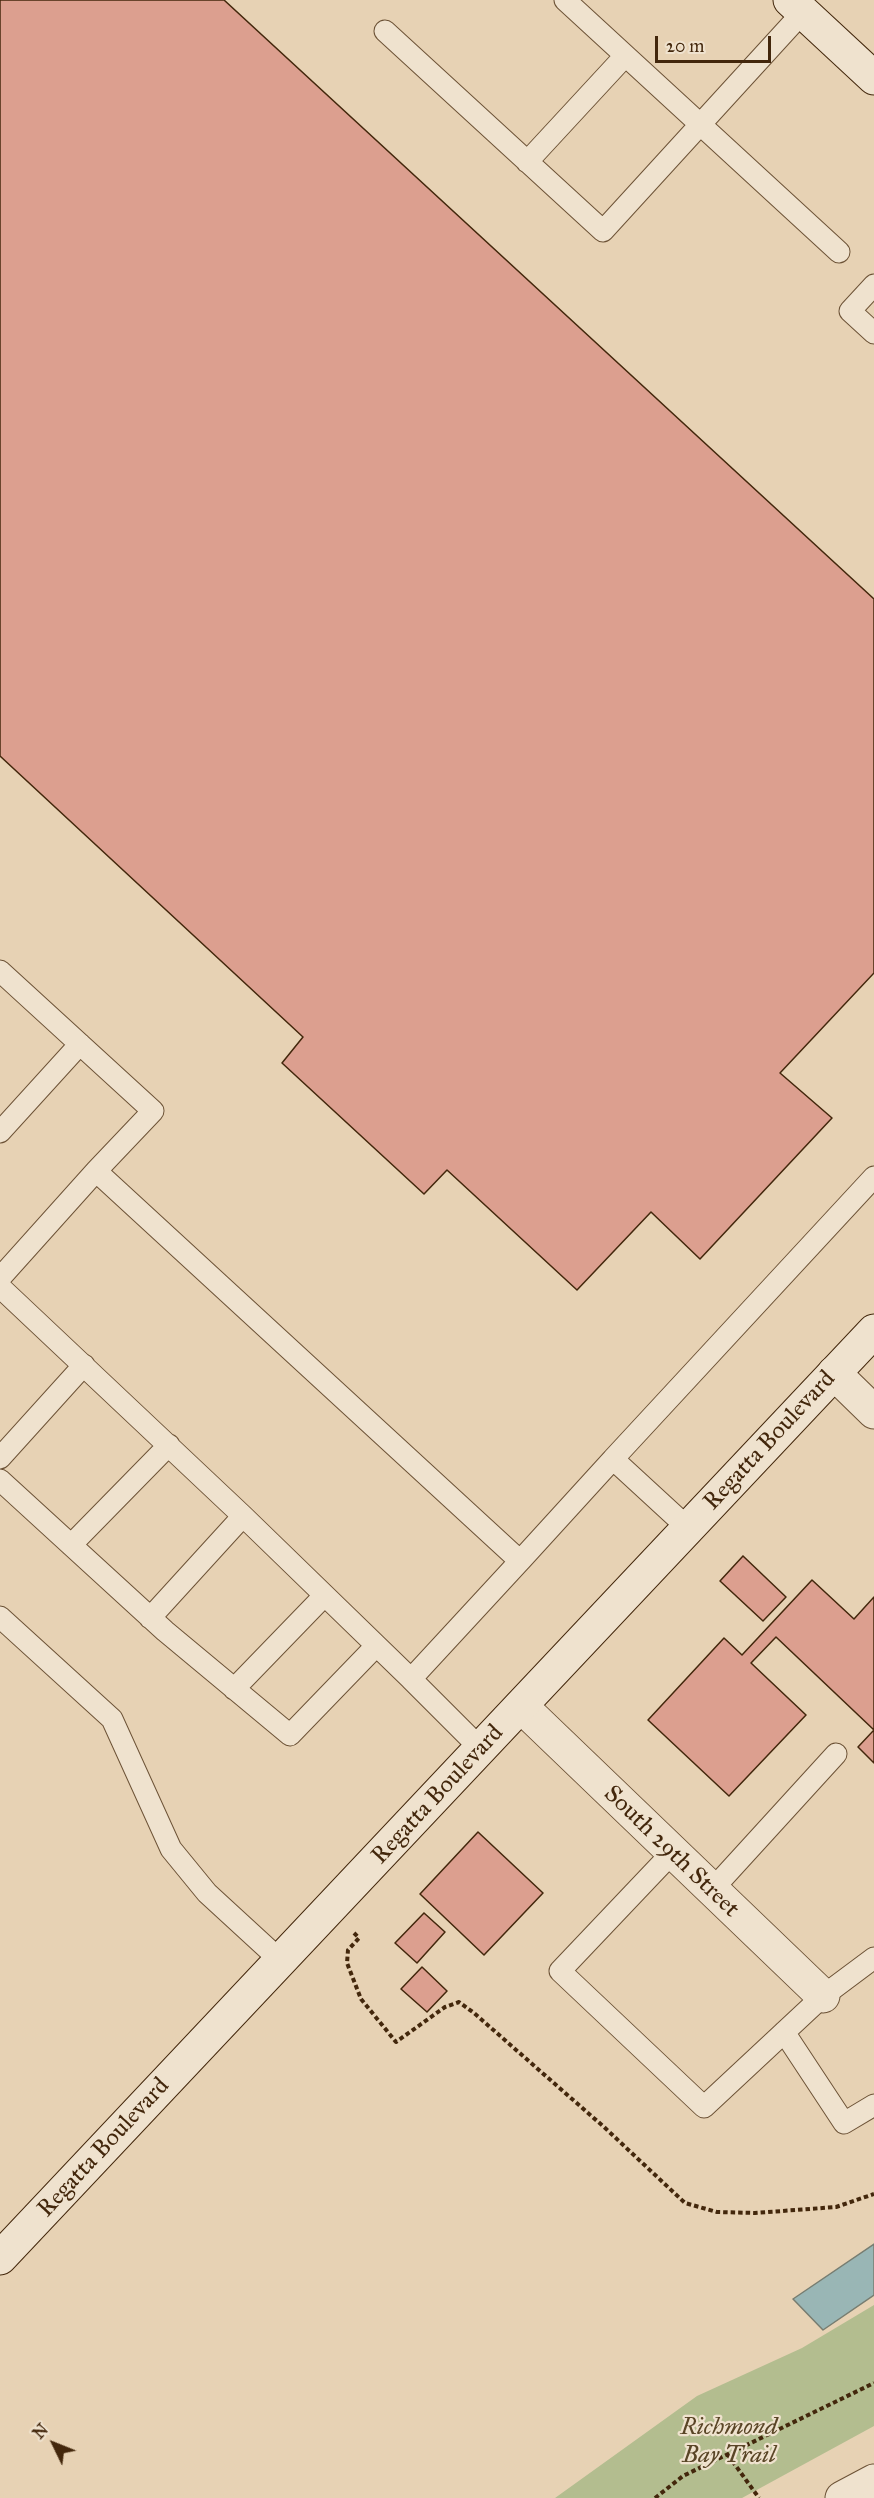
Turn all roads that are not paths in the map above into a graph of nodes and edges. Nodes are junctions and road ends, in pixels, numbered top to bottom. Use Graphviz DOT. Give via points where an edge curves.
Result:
graph roads {
  1 [pos="565,0"];
  2 [pos="797,6"];
  3 [pos="385,31"];
  4 [pos="625,56"];
  5 [pos="874,78"];
  6 [pos="700,125"];
  7 [pos="527,162"];
  8 [pos="839,252"];
  9 [pos="874,285"];
  10 [pos="874,333"];
  11 [pos="0,972"];
  12 [pos="80,1044"];
  13 [pos="0,1131"];
  14 [pos="96,1171"];
  15 [pos="874,1177"];
  16 [pos="0,1278"];
  17 [pos="0,1287"];
  18 [pos="874,1331"];
  19 [pos="84,1365"];
  20 [pos="834,1373"];
  21 [pos="874,1412"];
  22 [pos="169,1445"];
  23 [pos="0,1458"];
  24 [pos="613,1459"];
  25 [pos="0,1480"];
  26 [pos="243,1516"];
  27 [pos="688,1528"];
  28 [pos="71,1545"];
  29 [pos="520,1561"];
  30 [pos="324,1596"];
  31 [pos="0,1617"];
  32 [pos="150,1618"];
  33 [pos="375,1646"];
  34 [pos="411,1679"];
  35 [pos="234,1689"];
  36 [pos="521,1706"];
  37 [pos="481,1749"];
  38 [pos="836,1754"];
  39 [pos="672,1853"];
  40 [pos="711,1891"];
  41 [pos="874,1958"];
  42 [pos="281,1961"];
  43 [pos="822,1996"];
  44 [pos="783,2032"];
  45 [pos="874,2105"];
  46 [pos="0,2258"];
  47 [pos="874,2481"];
  48 [pos="842,2498"];
  1 -- 4 [label="lane"];
  2 -- 5 [label="street"];
  2 -- 6 [label="lane"];
  3 -- 7 [label="lane"];
  4 -- 6 [label="lane"];
  4 -- 7 [label="lane"];
  6 -- 7 [label="lane" via="603,231"];
  6 -- 8 [label="lane"];
  9 -- 10 [label="lane" via="850,311"];
  11 -- 12 [label="lane"];
  12 -- 13 [label="lane"];
  12 -- 14 [label="lane" via="153,1111"];
  14 -- 16 [label="lane"];
  14 -- 29 [label="lane"];
  15 -- 24 [label="lane"];
  17 -- 19 [label="lane"];
  18 -- 20 [label="street, Regatta Boulevard"];
  19 -- 22 [label="lane"];
  19 -- 23 [label="lane"];
  20 -- 21 [label="street"];
  20 -- 27 [label="street, Regatta Boulevard"];
  22 -- 26 [label="lane"];
  22 -- 28 [label="lane"];
  24 -- 27 [label="lane"];
  24 -- 29 [label="lane"];
  25 -- 28 [label="lane"];
  26 -- 30 [label="lane"];
  26 -- 32 [label="lane"];
  27 -- 36 [label="street, Regatta Boulevard"];
  28 -- 32 [label="lane"];
  29 -- 34 [label="lane"];
  30 -- 33 [label="lane"];
  30 -- 35 [label="lane"];
  31 -- 42 [label="lane" via="112,1719 171,1849 207,1893"];
  32 -- 35 [label="lane"];
  33 -- 34 [label="lane"];
  33 -- 35 [label="lane" via="290,1735"];
  34 -- 37 [label="lane"];
  36 -- 37 [label="street, Regatta Boulevard"];
  36 -- 39 [label="street, South 29th Street"];
  37 -- 42 [label="street, Regatta Boulevard"];
  38 -- 40 [label="lane"];
  39 -- 40 [label="street, South 29th Street"];
  39 -- 44 [label="lane" via="560,1971 704,2107"];
  40 -- 43 [label="street, South 29th Street"];
  41 -- 43 [label="lane"];
  42 -- 46 [label="street, Regatta Boulevard"];
  43 -- 44 [label="lane"];
  44 -- 45 [label="lane" via="844,2123"];
  47 -- 48 [label="street"];
}
